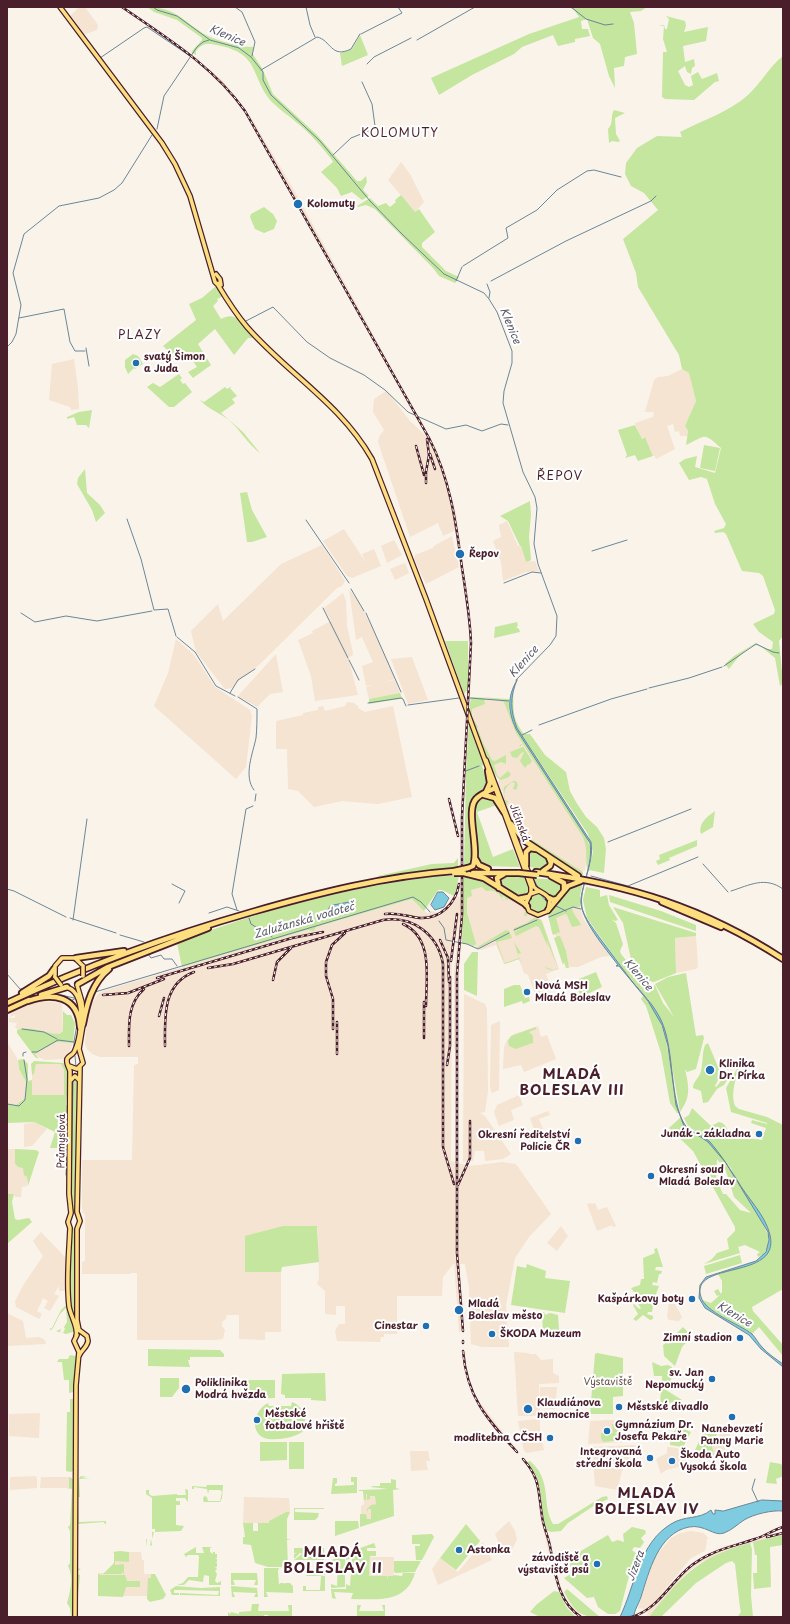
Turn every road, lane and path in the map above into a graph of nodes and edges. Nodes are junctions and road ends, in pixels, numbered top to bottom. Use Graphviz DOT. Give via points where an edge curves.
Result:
graph roads {
  1 [pos="60,7"];
  2 [pos="485,759"];
  3 [pos="488,771"];
  4 [pos="496,788"];
  5 [pos="484,794"];
  6 [pos="504,812"];
  7 [pos="511,824"];
  8 [pos="537,849"];
  9 [pos="475,856"];
  10 [pos="548,857"];
  11 [pos="526,865"];
  12 [pos="488,869"];
  13 [pos="467,871"];
  14 [pos="454,872"];
  15 [pos="519,872"];
  16 [pos="510,873"];
  17 [pos="536,873"];
  18 [pos="551,876"];
  19 [pos="581,879"];
  20 [pos="591,881"];
  21 [pos="499,888"];
  22 [pos="538,891"];
  23 [pos="564,891"];
  24 [pos="530,895"];
  25 [pos="549,898"];
  26 [pos="518,899"];
  27 [pos="557,899"];
  28 [pos="527,906"];
  29 [pos="548,910"];
  30 [pos="208,928"];
  31 [pos="140,948"];
  32 [pos="76,958"];
  33 [pos="783,960"];
  34 [pos="119,963"];
  35 [pos="783,963"];
  36 [pos="54,969"];
  37 [pos="77,984"];
  38 [pos="68,987"];
  39 [pos="28,1001"];
  40 [pos="7,1004"];
  41 [pos="7,1010"];
  42 [pos="81,1026"];
  43 [pos="73,1054"];
  44 [pos="81,1055"];
  45 [pos="68,1065"];
  46 [pos="80,1067"];
  47 [pos="80,1081"];
  48 [pos="70,1082"];
  49 [pos="70,1217"];
  50 [pos="79,1218"];
  51 [pos="69,1224"];
  52 [pos="78,1225"];
  53 [pos="84,1334"];
  54 [pos="76,1336"];
  55 [pos="76,1346"];
  56 [pos="84,1348"];
  57 [pos="78,1356"];
  58 [pos="76,1617"];
  1 -- 2 [label="main road, Jičínská" via="169,153 190,196 216,277 215,282 254,334 336,410 365,447 383,483"];
  2 -- 3 [label="main road, Jičínská"];
  2 -- 4 [label="main road, Jičínská"];
  3 -- 4 [label="main road, Jičínská"];
  3 -- 5 [label="highway" via="490,783"];
  4 -- 5 [label="highway"];
  4 -- 6 [label="main road, Jičínská"];
  4 -- 7 [label="main road, Jičínská"];
  5 -- 6 [label="highway" via="495,798"];
  5 -- 9 [label="highway" via="476,799 472,807"];
  6 -- 24 [label="main road, Jičínská" via="531,887"];
  7 -- 8 [label="highway" via="519,836"];
  7 -- 11 [label="main road, Jičínská"];
  8 -- 10 [label="highway"];
  8 -- 11 [label="highway" via="530,848 526,852"];
  9 -- 12 [label="highway" via="479,865"];
  9 -- 13 [label="highway" via="473,866"];
  10 -- 17 [label="highway" via="551,863 549,868"];
  10 -- 19 [label="highway"];
  11 -- 22 [label="main road, Jičínská"];
  12 -- 13 [label="highway"];
  12 -- 15 [label="highway"];
  13 -- 14 [label="highway, bridge"];
  13 -- 16 [label="highway"];
  13 -- 21 [label="highway"];
  14 -- 30 [label="highway" via="354,889 297,902"];
  14 -- 31 [label="highway" via="384,879 312,896 233,917"];
  15 -- 16 [label="highway"];
  15 -- 17 [label="highway, bridge"];
  16 -- 21 [label="highway" via="498,877"];
  17 -- 18 [label="highway"];
  17 -- 19 [label="highway"];
  18 -- 19 [label="highway"];
  18 -- 23 [label="highway" via="564,883"];
  19 -- 20 [label="highway"];
  19 -- 23 [label="highway"];
  20 -- 33 [label="highway" via="649,895 692,910 732,929"];
  20 -- 35 [label="highway" via="698,916 743,938"];
  21 -- 26 [label="highway"];
  22 -- 24 [label="main road"];
  22 -- 25 [label="main road" via="545,893"];
  23 -- 27 [label="highway"];
  24 -- 26 [label="highway"];
  24 -- 28 [label="main road, Jičínská"];
  25 -- 27 [label="highway"];
  25 -- 29 [label="main road"];
  26 -- 28 [label="highway"];
  27 -- 29 [label="highway"];
  28 -- 29 [label="main road" via="536,915 542,915"];
  30 -- 34 [label="highway"];
  30 -- 40 [label="highway" via="108,963"];
  31 -- 32 [label="highway"];
  31 -- 40 [label="highway" via="61,979"];
  32 -- 36 [label="main road" via="65,957 58,961"];
  32 -- 37 [label="main road, bridge" via="83,966 83,976"];
  34 -- 37 [label="highway"];
  34 -- 42 [label="highway" via="105,972 96,983"];
  36 -- 38 [label="main road, bridge" via="55,977 61,985"];
  36 -- 40 [label="highway" via="49,976"];
  37 -- 38 [label="main road"];
  37 -- 42 [label="main road" via="83,1008"];
  38 -- 39 [label="highway"];
  38 -- 42 [label="main road" via="74,990 78,998"];
  39 -- 41 [label="highway"];
  39 -- 42 [label="highway" via="48,996 64,999 76,1011"];
  42 -- 43 [label="main road"];
  42 -- 44 [label="main road"];
  43 -- 44 [label="main road"];
  43 -- 45 [label="main road" via="68,1058"];
  44 -- 46 [label="main road" via="83,1061"];
  45 -- 46 [label="main road" via="74,1069"];
  45 -- 48 [label="main road, Průmyslová"];
  46 -- 47 [label="main road, Průmyslová"];
  47 -- 48 [label="main road" via="74,1076"];
  47 -- 50 [label="main road, Průmyslová" via="77,1212"];
  48 -- 49 [label="main road, Průmyslová"];
  49 -- 50 [label="main road" via="74,1215"];
  49 -- 51 [label="main road, Průmyslová"];
  50 -- 52 [label="main road, Průmyslová"];
  51 -- 52 [label="main road" via="73,1227"];
  51 -- 54 [label="main road, Průmyslová" via="68,1301"];
  52 -- 53 [label="main road, Průmyslová" via="77,1320 78,1329"];
  53 -- 54 [label="main road"];
  53 -- 56 [label="main road" via="88,1342"];
  54 -- 55 [label="main road"];
  55 -- 56 [label="main road"];
  55 -- 57 [label="main road"];
  56 -- 57 [label="main road"];
  57 -- 58 [label="main road"];
}
